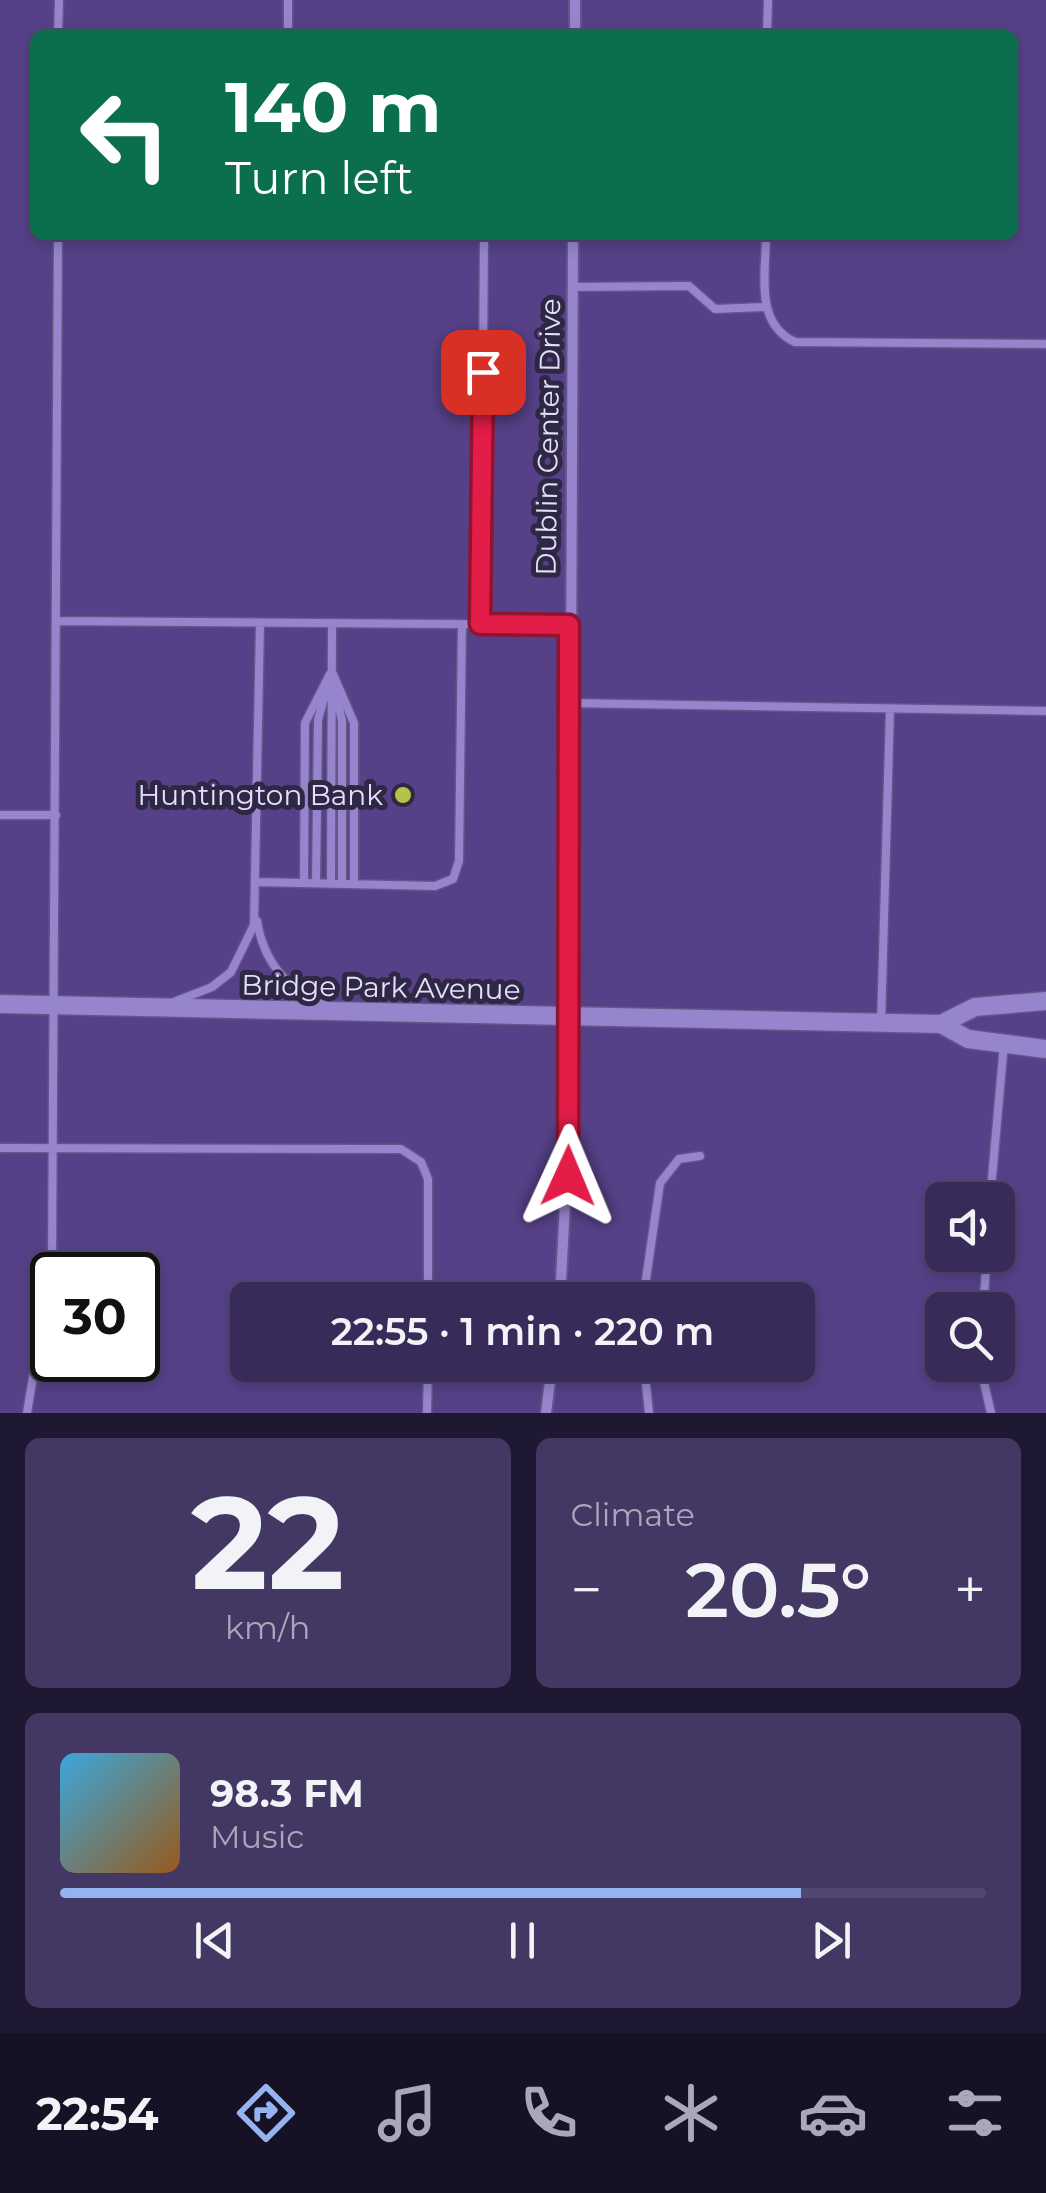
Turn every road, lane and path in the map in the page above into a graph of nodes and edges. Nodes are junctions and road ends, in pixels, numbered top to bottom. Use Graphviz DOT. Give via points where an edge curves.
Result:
graph roads {
  1 [pos="59,0"];
  2 [pos="288,0"];
  3 [pos="576,0"];
  4 [pos="768,0"];
  5 [pos="58,30"];
  6 [pos="288,30"];
  7 [pos="575,30"];
  8 [pos="767,30"];
  9 [pos="58,240"];
  10 [pos="484,240"];
  11 [pos="573,240"];
  12 [pos="766,240"];
  13 [pos="572,287"];
  14 [pos="766,307"];
  15 [pos="1046,344"];
  16 [pos="56,621"];
  17 [pos="260,623"];
  18 [pos="332,623"];
  19 [pos="462,624"];
  20 [pos="480,624"];
  21 [pos="569,625"];
  22 [pos="331,665"];
  23 [pos="568,703"];
  24 [pos="890,709"];
  25 [pos="1046,712"];
  26 [pos="0,815"];
  27 [pos="56,815"];
  28 [pos="256,882"];
  29 [pos="304,883"];
  30 [pos="316,883"];
  31 [pos="331,884"];
  32 [pos="342,884"];
  33 [pos="354,884"];
  34 [pos="256,907"];
  35 [pos="1046,1001"];
  36 [pos="0,1004"];
  37 [pos="55,1008"];
  38 [pos="140,1009"];
  39 [pos="364,1014"];
  40 [pos="568,1018"];
  41 [pos="881,1024"];
  42 [pos="941,1024"];
  43 [pos="1004,1044"];
  44 [pos="1046,1049"];
  45 [pos="0,1148"];
  46 [pos="53,1149"];
  47 [pos="700,1156"];
  48 [pos="992,1182"];
  49 [pos="428,1282"];
  50 [pos="561,1282"];
  51 [pos="646,1282"];
  52 [pos="428,1382"];
  53 [pos="550,1382"];
  54 [pos="646,1382"];
  55 [pos="984,1382"];
  56 [pos="28,1413"];
  57 [pos="427,1413"];
  58 [pos="546,1413"];
  59 [pos="650,1413"];
  60 [pos="991,1413"];
  1 -- 5 [label="lane"];
  2 -- 6 [label="lane"];
  3 -- 7 [label="street"];
  4 -- 8 [label="lane"];
  9 -- 16 [label="lane"];
  10 -- 20 [label="lane"];
  11 -- 13 [label="street, Dublin Center Drive"];
  12 -- 14 [label="lane"];
  13 -- 14 [label="lane" via="689,286 715,309"];
  13 -- 21 [label="street, Dublin Center Drive"];
  14 -- 15 [label="lane" via="778,331 802,344"];
  16 -- 17 [label="lane"];
  16 -- 27 [label="lane"];
  17 -- 18 [label="lane"];
  17 -- 28 [label="lane"];
  18 -- 19 [label="lane"];
  18 -- 22 [label="lane"];
  19 -- 20 [label="lane"];
  19 -- 33 [label="lane" via="456,872 439,886"];
  20 -- 21 [label="lane"];
  21 -- 23 [label="street, Dublin Center Drive"];
  22 -- 29 [label="lane" via="306,723"];
  22 -- 30 [label="lane" via="318,720"];
  22 -- 31 [label="lane"];
  22 -- 32 [label="lane" via="342,722"];
  22 -- 33 [label="lane" via="354,723"];
  23 -- 24 [label="lane"];
  23 -- 40 [label="street, Dublin Center Drive"];
  24 -- 25 [label="lane"];
  24 -- 41 [label="lane"];
  26 -- 27 [label="lane"];
  27 -- 37 [label="lane"];
  28 -- 29 [label="lane"];
  28 -- 34 [label="lane"];
  29 -- 30 [label="lane"];
  30 -- 31 [label="lane"];
  31 -- 32 [label="lane"];
  32 -- 33 [label="lane"];
  34 -- 38 [label="lane" via="248,944 223,980"];
  34 -- 39 [label="lane" via="261,940 283,979 330,1008"];
  35 -- 42 [label="street, Bridge Park Avenue" via="975,1007"];
  36 -- 37 [label="street, Bridge Park Avenue"];
  37 -- 38 [label="street, Bridge Park Avenue"];
  37 -- 46 [label="lane"];
  38 -- 39 [label="street, Bridge Park Avenue"];
  39 -- 40 [label="street, Bridge Park Avenue"];
  40 -- 41 [label="street, Bridge Park Avenue"];
  40 -- 50 [label="street, Dublin Center Drive"];
  41 -- 42 [label="street, Bridge Park Avenue"];
  42 -- 43 [label="street, Bridge Park Avenue" via="968,1040"];
  43 -- 44 [label="street, Bridge Park Avenue"];
  43 -- 48 [label="lane"];
  45 -- 46 [label="lane"];
  46 -- 49 [label="lane" via="407,1152 421,1162 428,1180"];
  46 -- 56 [label="lane" via="52,1264"];
  47 -- 51 [label="lane" via="678,1159 662,1178"];
  52 -- 57 [label="lane"];
  53 -- 58 [label="street"];
  54 -- 59 [label="lane"];
  55 -- 60 [label="lane"];
}
